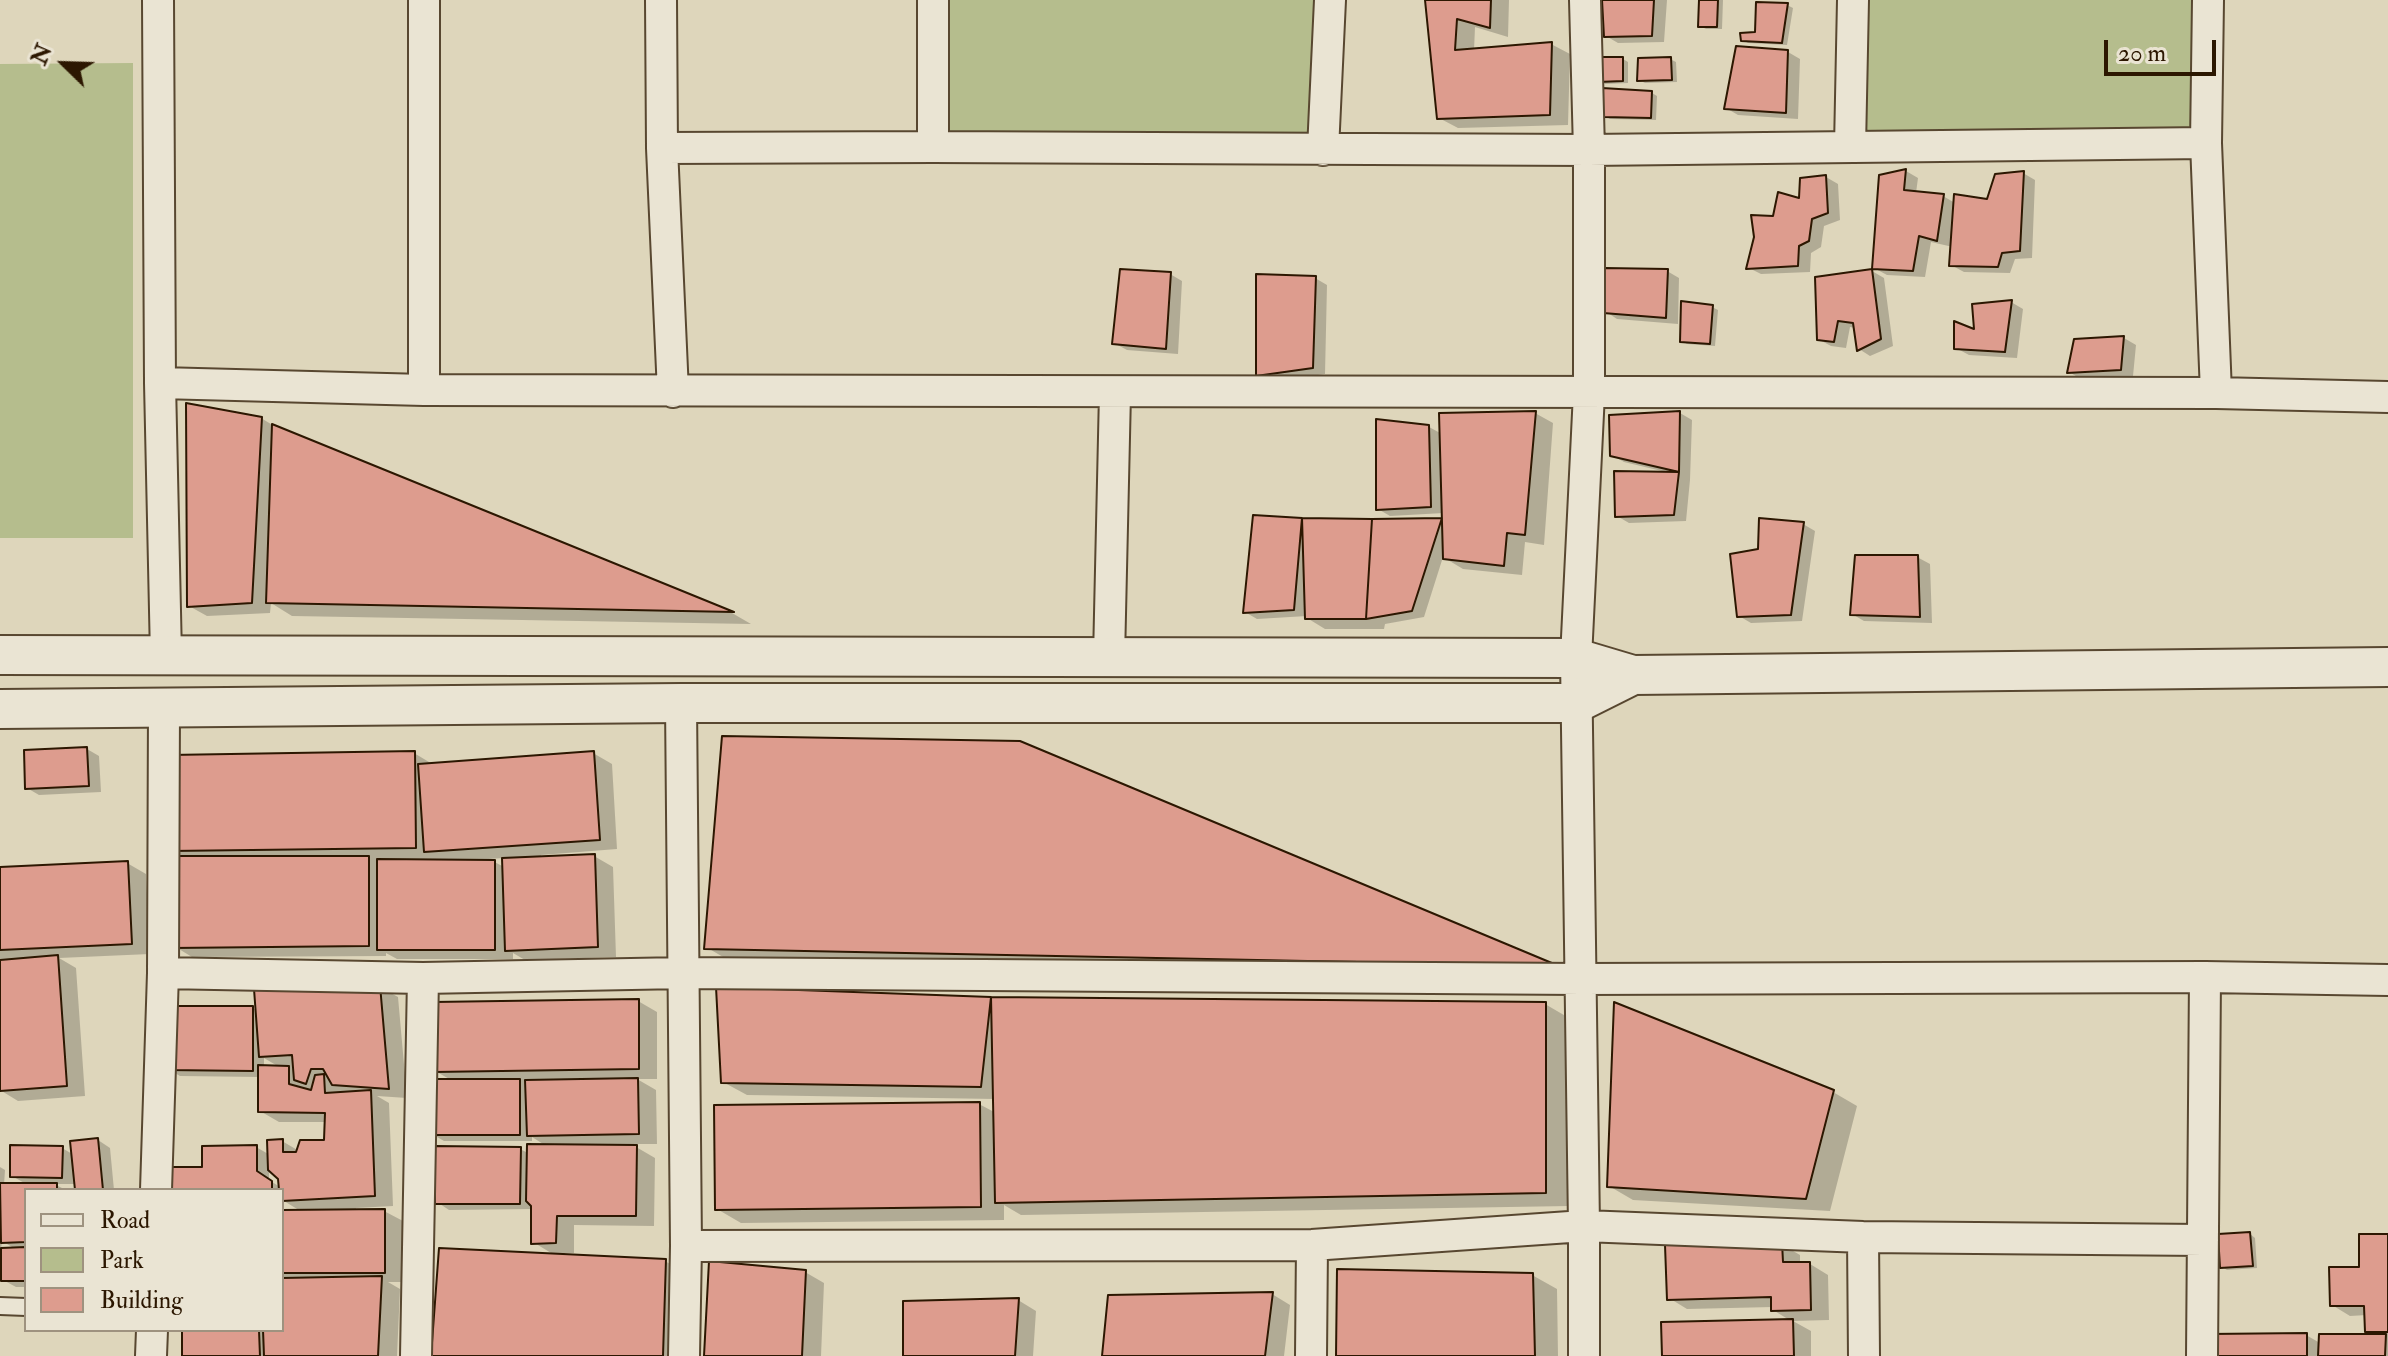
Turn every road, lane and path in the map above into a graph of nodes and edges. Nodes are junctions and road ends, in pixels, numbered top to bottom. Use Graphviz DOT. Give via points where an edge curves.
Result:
graph roads {
  1 [pos="158,0"];
  2 [pos="424,0"];
  3 [pos="661,0"];
  4 [pos="933,0"];
  5 [pos="1330,0"];
  6 [pos="1585,0"];
  7 [pos="1853,0"];
  8 [pos="2208,0"];
  9 [pos="2206,143"];
  10 [pos="933,147"];
  11 [pos="1850,147"];
  12 [pos="662,148"];
  13 [pos="1323,150"];
  14 [pos="1589,150"];
  15 [pos="160,383"];
  16 [pos="424,390"];
  17 [pos="673,392"];
  18 [pos="1115,393"];
  19 [pos="1589,393"];
  20 [pos="2216,393"];
  21 [pos="2388,397"];
  22 [pos="0,655"];
  23 [pos="166,656"];
  24 [pos="1109,658"];
  25 [pos="1576,658"];
  26 [pos="2388,667"];
  27 [pos="1633,675"];
  28 [pos="681,703"];
  29 [pos="1577,703"];
  30 [pos="164,707"];
  31 [pos="0,709"];
  32 [pos="163,973"];
  33 [pos="683,973"];
  34 [pos="2205,977"];
  35 [pos="423,978"];
  36 [pos="1581,979"];
  37 [pos="2388,980"];
  38 [pos="156,1188"];
  39 [pos="1584,1226"];
  40 [pos="1863,1237"];
  41 [pos="2203,1240"];
  42 [pos="1312,1245"];
  43 [pos="686,1246"];
  44 [pos="0,1306"];
  45 [pos="24,1307"];
  46 [pos="152,1332"];
  47 [pos="151,1356"];
  48 [pos="416,1356"];
  49 [pos="684,1356"];
  50 [pos="1311,1356"];
  51 [pos="1584,1356"];
  52 [pos="1864,1356"];
  53 [pos="2202,1356"];
  1 -- 15 [label="street"];
  2 -- 16 [label="street"];
  3 -- 12 [label="street"];
  4 -- 10 [label="street"];
  5 -- 13 [label="street"];
  6 -- 14 [label="street"];
  7 -- 11 [label="street"];
  8 -- 9 [label="street"];
  9 -- 11 [label="street"];
  9 -- 20 [label="street"];
  10 -- 12 [label="street"];
  10 -- 13 [label="street"];
  11 -- 14 [label="street"];
  12 -- 17 [label="street"];
  13 -- 14 [label="street"];
  14 -- 19 [label="street"];
  15 -- 16 [label="street"];
  15 -- 23 [label="street"];
  16 -- 17 [label="street"];
  17 -- 18 [label="street"];
  18 -- 19 [label="street"];
  18 -- 24 [label="street"];
  19 -- 20 [label="street"];
  19 -- 25 [label="street"];
  20 -- 21 [label="street"];
  22 -- 23 [label="street"];
  23 -- 24 [label="street"];
  24 -- 25 [label="street"];
  25 -- 27 [label="street"];
  25 -- 29 [label="street"];
  26 -- 27 [label="street"];
  27 -- 29 [label="street"];
  28 -- 29 [label="street"];
  28 -- 30 [label="street"];
  28 -- 33 [label="street"];
  29 -- 36 [label="street"];
  30 -- 31 [label="street"];
  30 -- 32 [label="street"];
  32 -- 35 [label="street"];
  32 -- 38 [label="street"];
  33 -- 35 [label="street"];
  33 -- 36 [label="street"];
  33 -- 43 [label="street"];
  34 -- 36 [label="street"];
  34 -- 37 [label="street"];
  34 -- 41 [label="street"];
  35 -- 48 [label="street"];
  36 -- 39 [label="street"];
  39 -- 40 [label="street"];
  39 -- 42 [label="street"];
  39 -- 51 [label="street"];
  40 -- 41 [label="street"];
  40 -- 52 [label="street"];
  41 -- 53 [label="street"];
  42 -- 43 [label="street"];
  42 -- 50 [label="street"];
  43 -- 49 [label="street"];
  44 -- 45 [label="lane"];
  46 -- 47 [label="street"];
}
